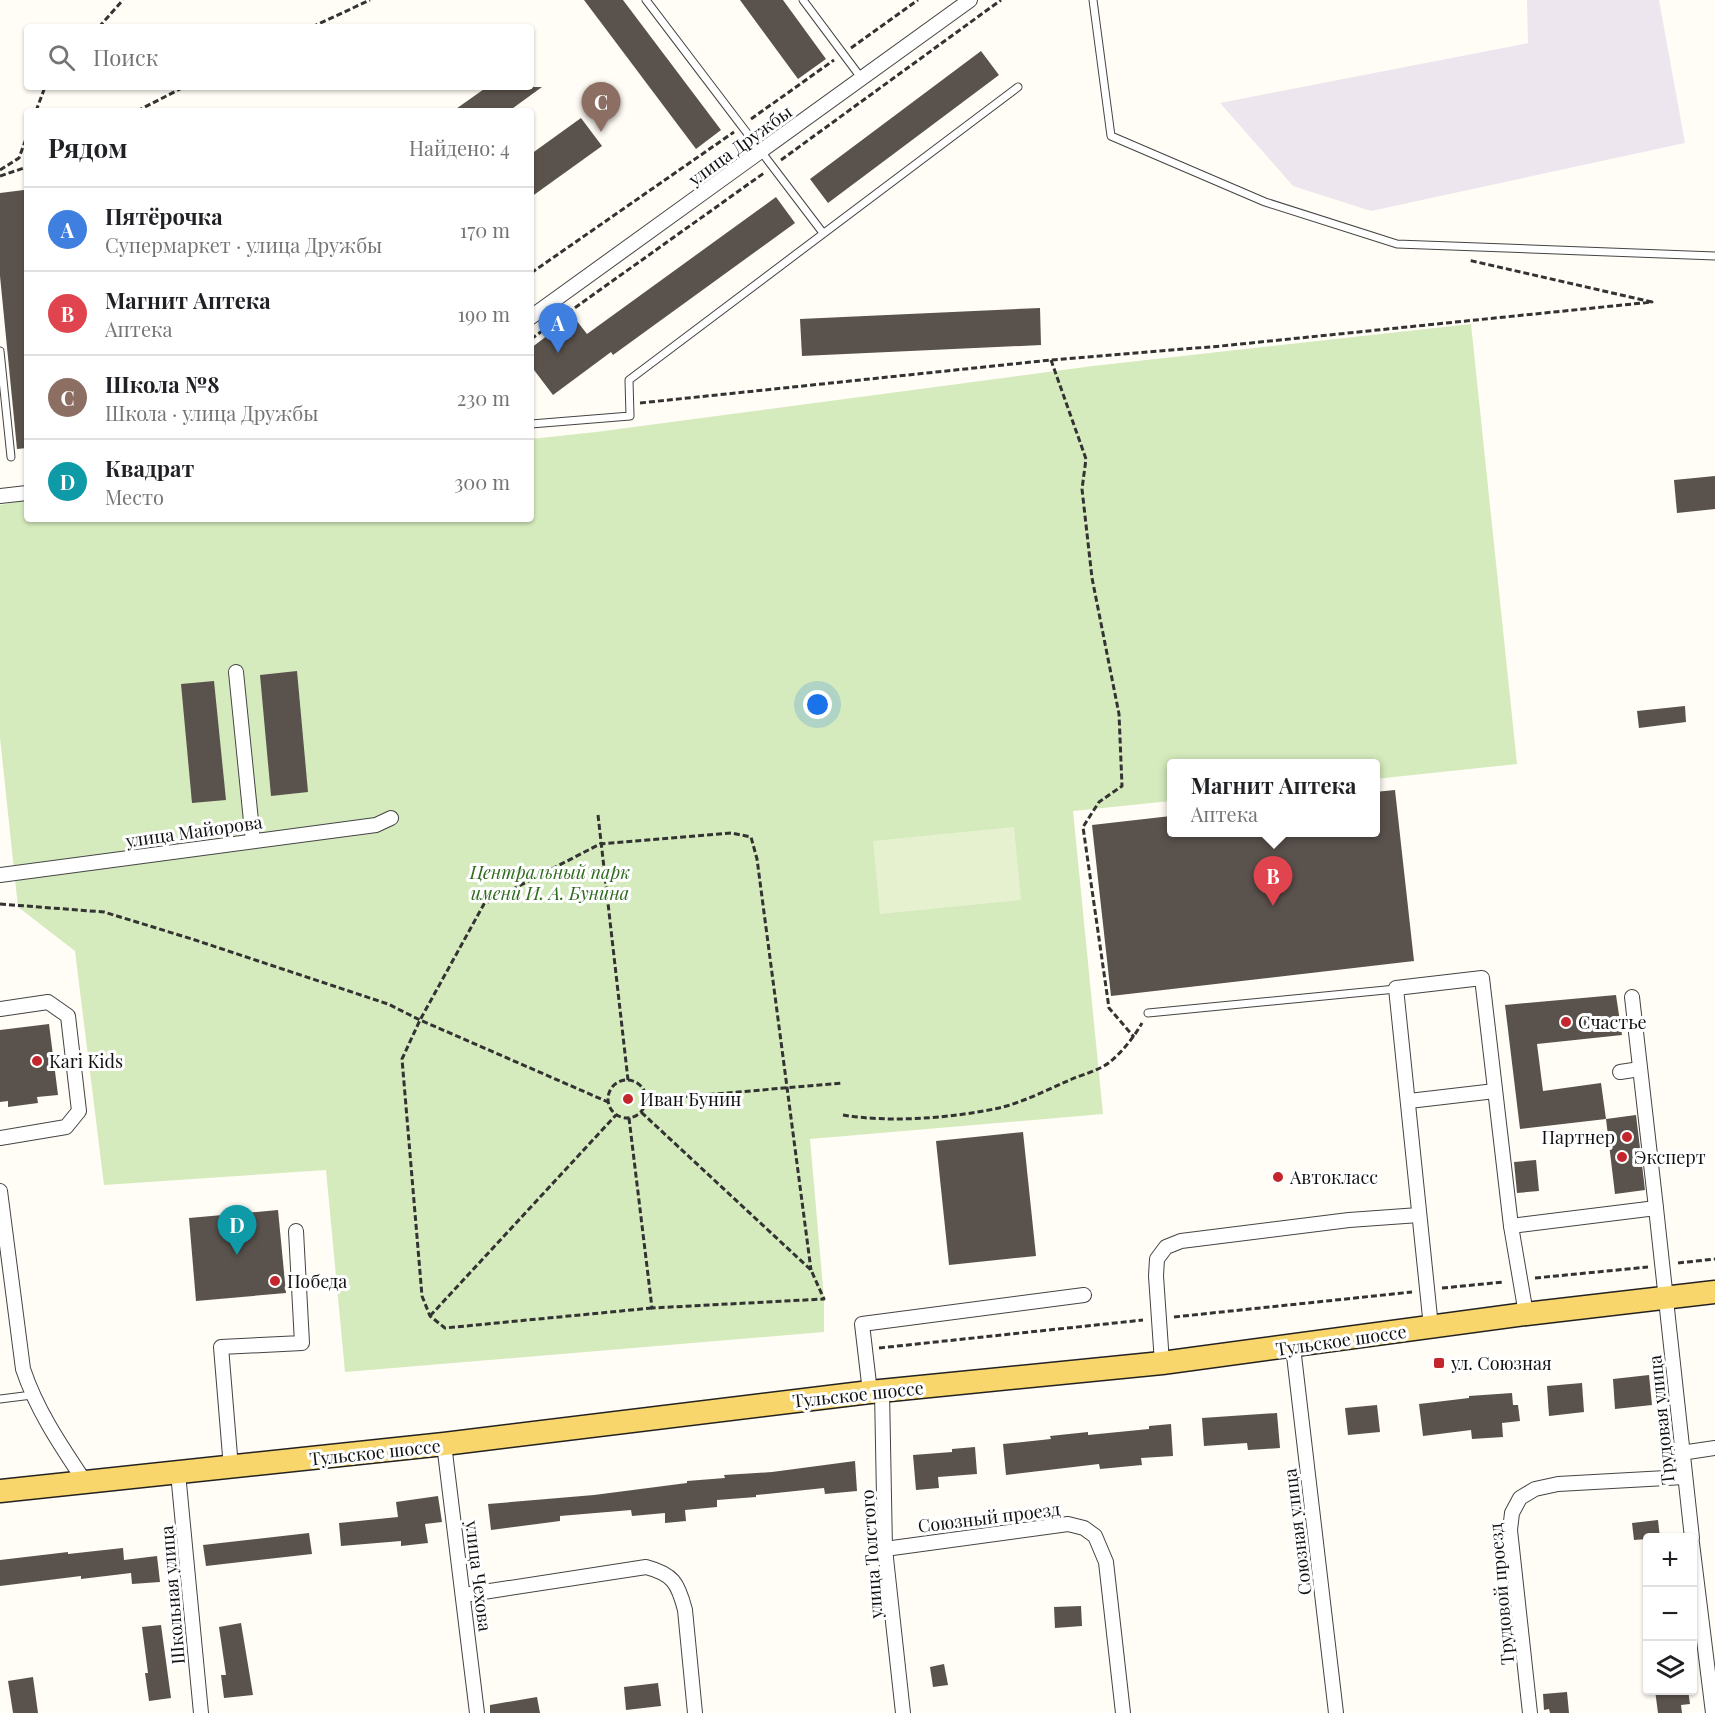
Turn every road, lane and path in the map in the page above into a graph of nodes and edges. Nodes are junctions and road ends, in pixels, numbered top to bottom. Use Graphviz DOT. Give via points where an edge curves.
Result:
graph roads {
  1 [pos="123,0"];
  2 [pos="370,0"];
  3 [pos="646,0"];
  4 [pos="803,0"];
  5 [pos="918,0"];
  6 [pos="1093,0"];
  7 [pos="964,2"];
  8 [pos="102,24"];
  9 [pos="318,24"];
  10 [pos="843,54"];
  11 [pos="862,79"];
  12 [pos="1018,87"];
  13 [pos="44,90"];
  14 [pos="178,90"];
  15 [pos="37,108"];
  16 [pos="143,108"];
  17 [pos="742,126"];
  18 [pos="24,144"];
  19 [pos="761,152"];
  20 [pos="24,168"];
  21 [pos="0,170"];
  22 [pos="0,176"];
  23 [pos="823,234"];
  24 [pos="1715,256"];
  25 [pos="1466,260"];
  26 [pos="534,271"];
  27 [pos="534,315"];
  28 [pos="0,351"];
  29 [pos="1051,360"];
  30 [pos="630,404"];
  31 [pos="534,424"];
  32 [pos="11,457"];
  33 [pos="24,493"];
  34 [pos="0,496"];
  35 [pos="236,672"];
  36 [pos="597,815"];
  37 [pos="391,818"];
  38 [pos="253,841"];
  39 [pos="600,843"];
  40 [pos="0,875"];
  41 [pos="0,904"];
  42 [pos="1396,988"];
  43 [pos="1632,997"];
  44 [pos="0,1009"];
  45 [pos="1148,1013"];
  46 [pos="420,1020"];
  47 [pos="1134,1037"];
  48 [pos="1640,1069"];
  49 [pos="1620,1072"];
  50 [pos="628,1080"];
  51 [pos="842,1083"];
  52 [pos="787,1088"];
  53 [pos="1495,1092"];
  54 [pos="646,1100"];
  55 [pos="608,1101"];
  56 [pos="1409,1101"];
  57 [pos="641,1112"];
  58 [pos="616,1115"];
  59 [pos="843,1115"];
  60 [pos="629,1118"];
  61 [pos="0,1137"];
  62 [pos="0,1191"];
  63 [pos="1656,1208"];
  64 [pos="1419,1215"];
  65 [pos="1511,1226"];
  66 [pos="296,1231"];
  67 [pos="1715,1259"];
  68 [pos="1663,1265"];
  69 [pos="811,1270"];
  70 [pos="1520,1280"];
  71 [pos="1427,1290"];
  72 [pos="1715,1292"];
  73 [pos="1084,1295"];
  74 [pos="1667,1298"];
  75 [pos="652,1308"];
  76 [pos="1526,1314"];
  77 [pos="430,1316"];
  78 [pos="1159,1318"];
  79 [pos="1431,1327"];
  80 [pos="1293,1347"];
  81 [pos="866,1350"];
  82 [pos="1162,1363"];
  83 [pos="876,1392"];
  84 [pos="32,1395"];
  85 [pos="0,1399"];
  86 [pos="444,1444"];
  87 [pos="1715,1448"];
  88 [pos="1681,1453"];
  89 [pos="231,1468"];
  90 [pos="178,1473"];
  91 [pos="1684,1477"];
  92 [pos="85,1482"];
  93 [pos="0,1491"];
  94 [pos="1691,1533"];
  95 [pos="885,1549"];
  96 [pos="1697,1583"];
  97 [pos="464,1595"];
  98 [pos="201,1713"];
  99 [pos="477,1713"];
  100 [pos="695,1713"];
  101 [pos="903,1713"];
  102 [pos="1123,1713"];
  103 [pos="1336,1713"];
  104 [pos="1530,1713"];
  105 [pos="1713,1713"];
  1 -- 8 [label="path"];
  2 -- 9 [label="path"];
  3 -- 17 [label="lane"];
  4 -- 10 [label="lane"];
  5 -- 10 [label="path"];
  6 -- 24 [label="lane" via="1111,136 1265,202 1397,244"];
  7 -- 11 [label="street, улица Дружбы"];
  10 -- 11 [label="lane"];
  10 -- 17 [label="path"];
  11 -- 19 [label="street, улица Дружбы"];
  12 -- 23 [label="lane"];
  13 -- 15 [label="path"];
  14 -- 16 [label="path"];
  17 -- 19 [label="lane"];
  17 -- 26 [label="path"];
  18 -- 21 [label="path" via="19,158"];
  19 -- 23 [label="lane"];
  19 -- 27 [label="street, улица Дружбы"];
  20 -- 22 [label="path"];
  23 -- 30 [label="lane" via="629,380"];
  25 -- 29 [label="path" via="1652,302"];
  28 -- 32 [label="lane"];
  29 -- 30 [label="path"];
  29 -- 47 [label="path" via="1086,459 1082,489 1092,578 1119,714 1122,786 1099,802 1083,827 1109,1008"];
  30 -- 31 [label="lane" via="630,416"];
  33 -- 34 [label="street"];
  35 -- 38 [label="street"];
  36 -- 39 [label="path"];
  37 -- 38 [label="street, улица Майорова" via="376,825"];
  38 -- 40 [label="street, улица Майорова"];
  39 -- 46 [label="path" via="484,904"];
  39 -- 50 [label="path"];
  39 -- 52 [label="path" via="731,833 751,837"];
  41 -- 46 [label="path" via="105,912 388,1004"];
  42 -- 45 [label="lane"];
  42 -- 53 [label="street" via="1482,978"];
  42 -- 56 [label="street"];
  43 -- 48 [label="street, Трудовая улица"];
  44 -- 61 [label="street" via="48,1002 68,1016 79,1112 66,1127"];
  45 -- 47 [label="path"];
  46 -- 55 [label="path"];
  46 -- 77 [label="path" via="402,1059 422,1296"];
  47 -- 59 [label="path" via="1108,1063 1001,1107 910,1118"];
  48 -- 49 [label="street"];
  48 -- 63 [label="street, Трудовая улица"];
  50 -- 54 [label="path" via="641,1086"];
  50 -- 55 [label="path" via="613,1086"];
  51 -- 52 [label="path"];
  52 -- 54 [label="path"];
  52 -- 69 [label="path"];
  53 -- 56 [label="street"];
  53 -- 65 [label="street"];
  54 -- 57 [label="path"];
  55 -- 58 [label="path"];
  56 -- 64 [label="street"];
  57 -- 60 [label="path"];
  57 -- 69 [label="path"];
  58 -- 60 [label="path"];
  58 -- 77 [label="path"];
  60 -- 75 [label="path"];
  62 -- 84 [label="street" via="23,1369"];
  63 -- 65 [label="street"];
  63 -- 68 [label="street, Трудовая улица"];
  64 -- 71 [label="street"];
  64 -- 78 [label="street" via="1181,1241 1166,1247 1157,1259"];
  65 -- 70 [label="street"];
  66 -- 89 [label="street" via="302,1343 221,1347"];
  67 -- 68 [label="path"];
  68 -- 70 [label="path"];
  68 -- 74 [label="street, Трудовая улица"];
  69 -- 75 [label="path" via="824,1299"];
  70 -- 71 [label="path"];
  70 -- 76 [label="street"];
  71 -- 78 [label="path"];
  71 -- 79 [label="street"];
  72 -- 74 [label="main road, Тульское шоссе"];
  73 -- 81 [label="street, улица Толстого" via="862,1324"];
  74 -- 76 [label="main road, Тульское шоссе"];
  74 -- 88 [label="street, Трудовая улица"];
  75 -- 77 [label="path" via="445,1328"];
  76 -- 79 [label="main road, Тульское шоссе"];
  78 -- 81 [label="path"];
  78 -- 82 [label="street"];
  79 -- 80 [label="main road, Тульское шоссе"];
  80 -- 82 [label="main road, Тульское шоссе"];
  80 -- 103 [label="street, Союзная улица"];
  81 -- 83 [label="street, улица Толстого"];
  82 -- 83 [label="main road, Тульское шоссе"];
  83 -- 86 [label="main road, Тульское шоссе"];
  83 -- 95 [label="street, улица Толстого"];
  84 -- 85 [label="lane"];
  84 -- 92 [label="street"];
  86 -- 89 [label="main road, Тульское шоссе"];
  86 -- 97 [label="street, улица Чехова"];
  87 -- 88 [label="street"];
  88 -- 91 [label="street, Трудовая улица"];
  89 -- 90 [label="main road, Тульское шоссе"];
  90 -- 92 [label="main road, Тульское шоссе"];
  90 -- 98 [label="street, Школьная улица"];
  91 -- 94 [label="street, Трудовая улица"];
  91 -- 104 [label="street, Трудовой проезд" via="1557,1484 1535,1489 1520,1498 1512,1513 1510,1530"];
  92 -- 93 [label="main road, Тульское шоссе"];
  95 -- 101 [label="street, улица Толстого"];
  95 -- 102 [label="street, Союзный проезд" via="1068,1524 1084,1528 1095,1536 1106,1562"];
  96 -- 105 [label="street"];
  97 -- 99 [label="street, улица Чехова"];
  97 -- 100 [label="street" via="646,1567 661,1571 674,1580 685,1610"];
}
